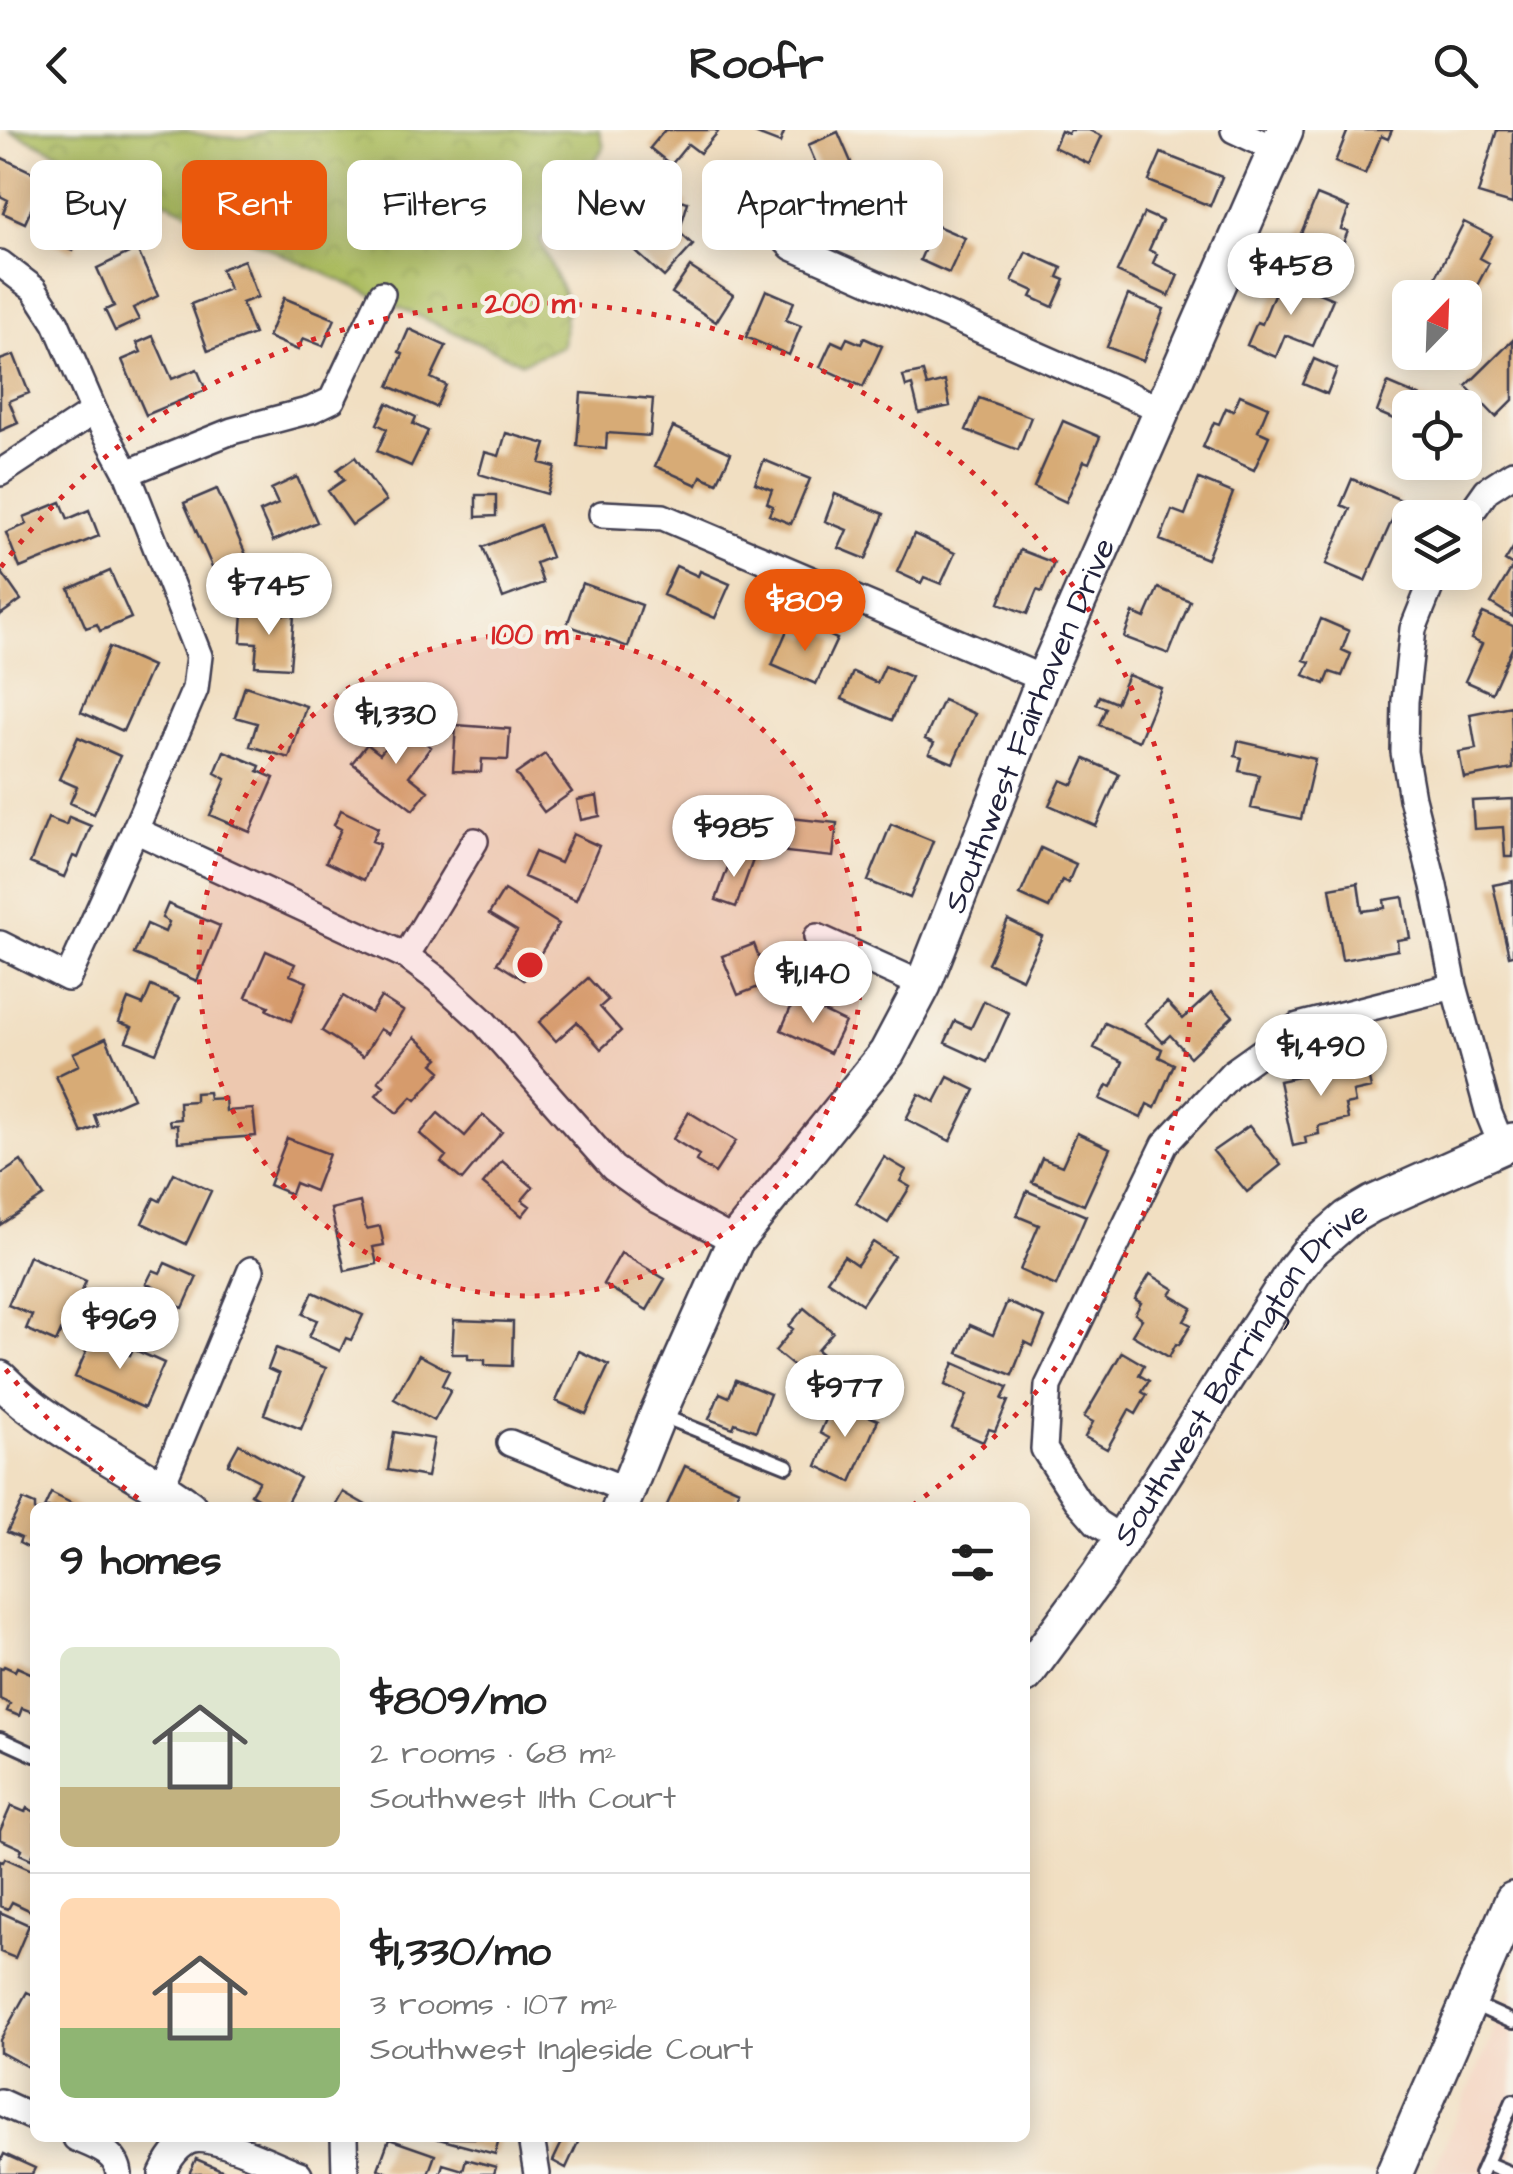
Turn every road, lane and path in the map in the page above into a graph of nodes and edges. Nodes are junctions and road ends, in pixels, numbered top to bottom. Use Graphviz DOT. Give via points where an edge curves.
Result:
graph roads {
  1 [pos="1234,130"];
  2 [pos="1281,140"];
  3 [pos="799,250"];
  4 [pos="0,263"];
  5 [pos="382,294"];
  6 [pos="1164,410"];
  7 [pos="94,411"];
  8 [pos="0,473"];
  9 [pos="127,473"];
  10 [pos="1513,473"];
  11 [pos="1481,500"];
  12 [pos="602,514"];
  13 [pos="1429,590"];
  14 [pos="1044,679"];
  15 [pos="136,830"];
  16 [pos="475,841"];
  17 [pos="817,937"];
  18 [pos="0,944"];
  19 [pos="406,956"];
  20 [pos="923,986"];
  21 [pos="1454,986"];
  22 [pos="1508,1144"];
  23 [pos="734,1241"];
  24 [pos="251,1270"];
  25 [pos="0,1378"];
  26 [pos="658,1414"];
  27 [pos="510,1443"];
  28 [pos="788,1466"];
  29 [pos="175,1497"];
  30 [pos="623,1499"];
  31 [pos="1122,1539"];
  32 [pos="1030,1668"];
  33 [pos="0,1740"];
  34 [pos="30,1753"];
  35 [pos="1513,1900"];
  36 [pos="1469,2002"];
  37 [pos="1513,2022"];
  38 [pos="0,2102"];
  39 [pos="1513,2102"];
  40 [pos="30,2116"];
  41 [pos="85,2142"];
  42 [pos="189,2142"];
  43 [pos="217,2142"];
  44 [pos="344,2142"];
  45 [pos="532,2142"];
  46 [pos="166,2166"];
  47 [pos="1484,2168"];
  48 [pos="119,2174"];
  49 [pos="299,2174"];
  50 [pos="345,2174"];
  51 [pos="536,2174"];
  52 [pos="1394,2174"];
  53 [pos="1512,2174"];
  1 -- 2 [label="street"];
  2 -- 6 [label="street, Southwest Fairhaven Drive"];
  3 -- 6 [label="street"];
  4 -- 7 [label="street" via="34,289 56,323"];
  5 -- 9 [label="street" via="332,400 232,430"];
  6 -- 14 [label="street, Southwest Fairhaven Drive"];
  7 -- 8 [label="street"];
  7 -- 9 [label="street"];
  9 -- 15 [label="street" via="199,656 195,690"];
  10 -- 11 [label="street"];
  12 -- 14 [label="street" via="663,517"];
  13 -- 21 [label="street" via="1413,629 1404,752"];
  14 -- 20 [label="street, Southwest Fairhaven Drive"];
  15 -- 18 [label="street" via="68,978"];
  15 -- 19 [label="street"];
  16 -- 19 [label="street"];
  17 -- 20 [label="street"];
  19 -- 23 [label="street" via="484,1022 613,1168"];
  20 -- 23 [label="street, Southwest Fairhaven Drive" via="887,1053"];
  21 -- 22 [label="street" via="1489,1114"];
  21 -- 31 [label="street" via="1298,1026 1232,1073 1164,1144 1048,1386 1044,1450 1076,1500"];
  22 -- 31 [label="street, Southwest Barrington Drive" via="1348,1218 1309,1252"];
  23 -- 26 [label="street, Southwest Fairhaven Drive"];
  24 -- 29 [label="street"];
  25 -- 29 [label="street" via="50,1420"];
  26 -- 28 [label="lane"];
  26 -- 30 [label="street, Southwest Fairhaven Drive"];
  27 -- 30 [label="street"];
  31 -- 32 [label="street, Southwest Barrington Drive"];
  33 -- 34 [label="lane"];
  35 -- 36 [label="street"];
  36 -- 37 [label="lane"];
  36 -- 52 [label="street"];
  38 -- 40 [label="street"];
  39 -- 47 [label="lane"];
  41 -- 48 [label="street" via="108,2152"];
  42 -- 46 [label="street"];
  43 -- 49 [label="street"];
  44 -- 50 [label="street"];
  45 -- 51 [label="street"];
  47 -- 53 [label="lane"];
}
